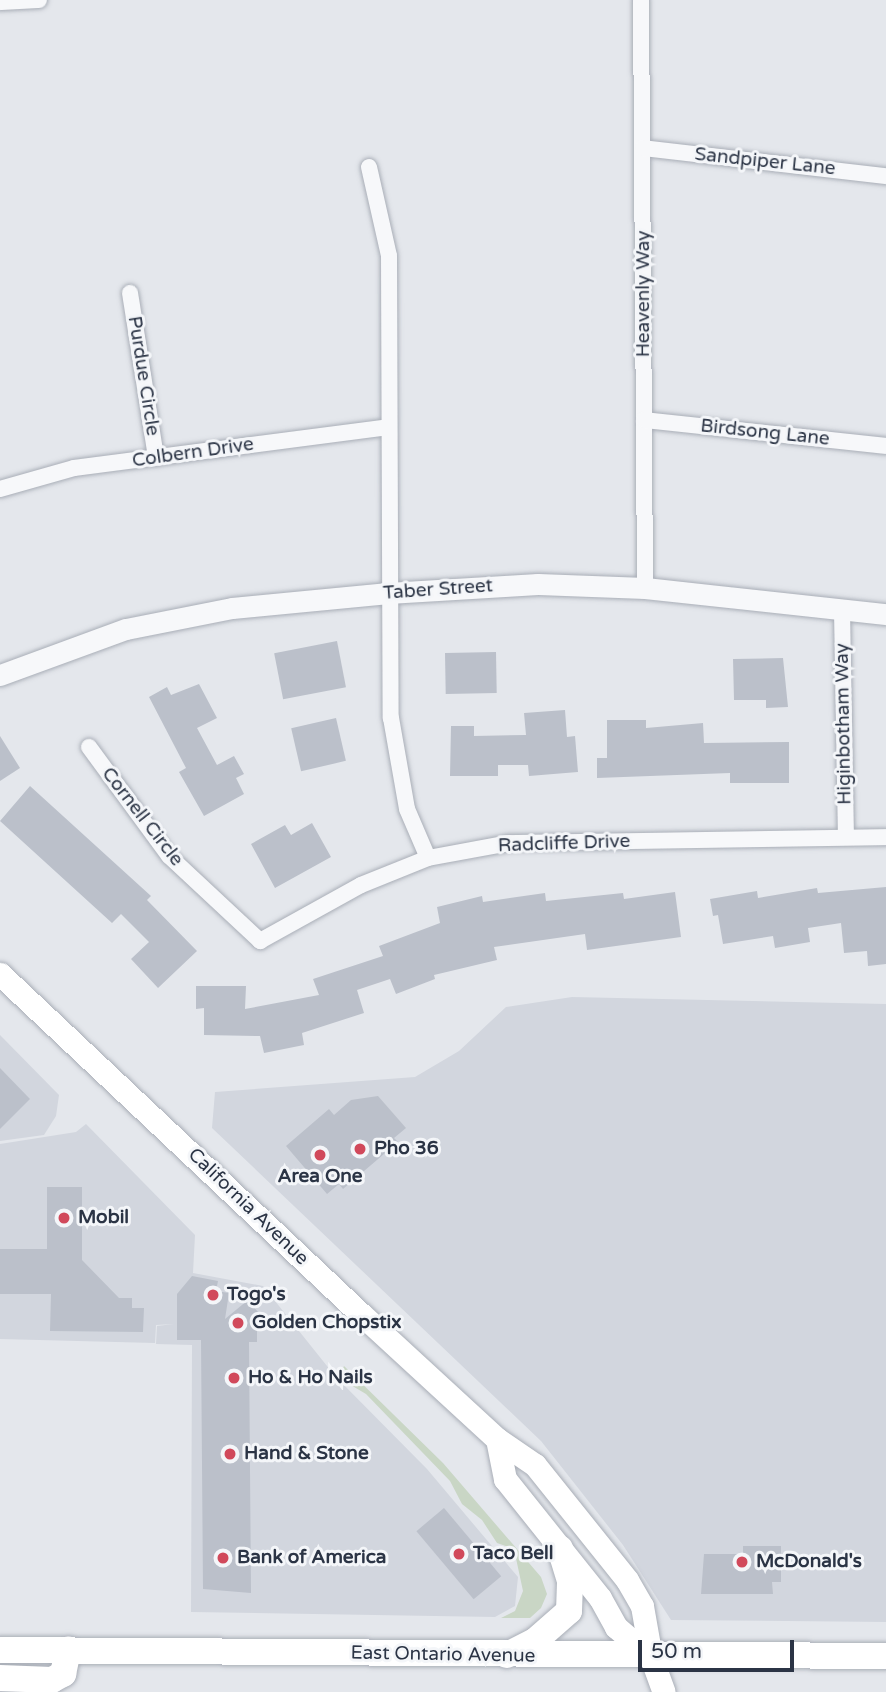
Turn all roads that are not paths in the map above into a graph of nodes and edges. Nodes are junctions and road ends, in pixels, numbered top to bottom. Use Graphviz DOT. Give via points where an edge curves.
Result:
graph roads {
  1 [pos="39,0"];
  2 [pos="641,0"];
  3 [pos="0,2"];
  4 [pos="643,148"];
  5 [pos="369,167"];
  6 [pos="886,176"];
  7 [pos="130,293"];
  8 [pos="644,420"];
  9 [pos="388,427"];
  10 [pos="886,446"];
  11 [pos="156,458"];
  12 [pos="0,489"];
  13 [pos="645,588"];
  14 [pos="388,593"];
  15 [pos="842,610"];
  16 [pos="886,614"];
  17 [pos="0,675"];
  18 [pos="89,747"];
  19 [pos="846,837"];
  20 [pos="886,837"];
  21 [pos="428,858"];
  22 [pos="260,941"];
  23 [pos="0,974"];
  24 [pos="497,1439"];
  25 [pos="560,1548"];
  26 [pos="0,1650"];
  27 [pos="68,1650"];
  28 [pos="506,1656"];
  29 [pos="886,1656"];
  30 [pos="651,1657"];
  31 [pos="0,1678"];
  32 [pos="664,1692"];
  1 -- 3 [label="street"];
  2 -- 4 [label="street, Heavenly Way"];
  4 -- 6 [label="street, Sandpiper Lane"];
  4 -- 8 [label="street, Heavenly Way"];
  5 -- 9 [label="street" via="389,256"];
  7 -- 11 [label="street, Purdue Circle"];
  8 -- 10 [label="street, Birdsong Lane"];
  8 -- 13 [label="street, Heavenly Way"];
  9 -- 11 [label="street, Colbern Drive"];
  9 -- 14 [label="street"];
  11 -- 12 [label="street, Colbern Drive" via="74,468"];
  13 -- 14 [label="street, Taber Street" via="538,584"];
  13 -- 15 [label="street, Taber Street"];
  14 -- 17 [label="street, Taber Street" via="232,608 126,629"];
  14 -- 21 [label="street" via="391,718 398,773 416,835"];
  15 -- 16 [label="street, Taber Street"];
  15 -- 19 [label="street, Higinbotham Way"];
  18 -- 22 [label="street, Cornell Circle" via="169,856"];
  19 -- 20 [label="street, Radcliffe Drive"];
  19 -- 21 [label="street, Radcliffe Drive" via="509,843"];
  21 -- 22 [label="street, Radcliffe Drive" via="360,885"];
  23 -- 24 [label="main road, California Avenue"];
  24 -- 25 [label="main road, California Avenue" via="505,1479"];
  24 -- 30 [label="main road, California Avenue" via="535,1465 627,1580 642,1606"];
  25 -- 28 [label="main road" via="570,1581 569,1611 536,1640"];
  25 -- 30 [label="main road, California Avenue" via="600,1598 616,1627"];
  26 -- 27 [label="main road, East Ontario Avenue"];
  27 -- 28 [label="main road, East Ontario Avenue"];
  27 -- 31 [label="main road" via="63,1674 52,1680"];
  28 -- 30 [label="main road, East Ontario Avenue"];
  29 -- 30 [label="main road, East Ontario Avenue"];
  30 -- 32 [label="main road, California Avenue"];
}
